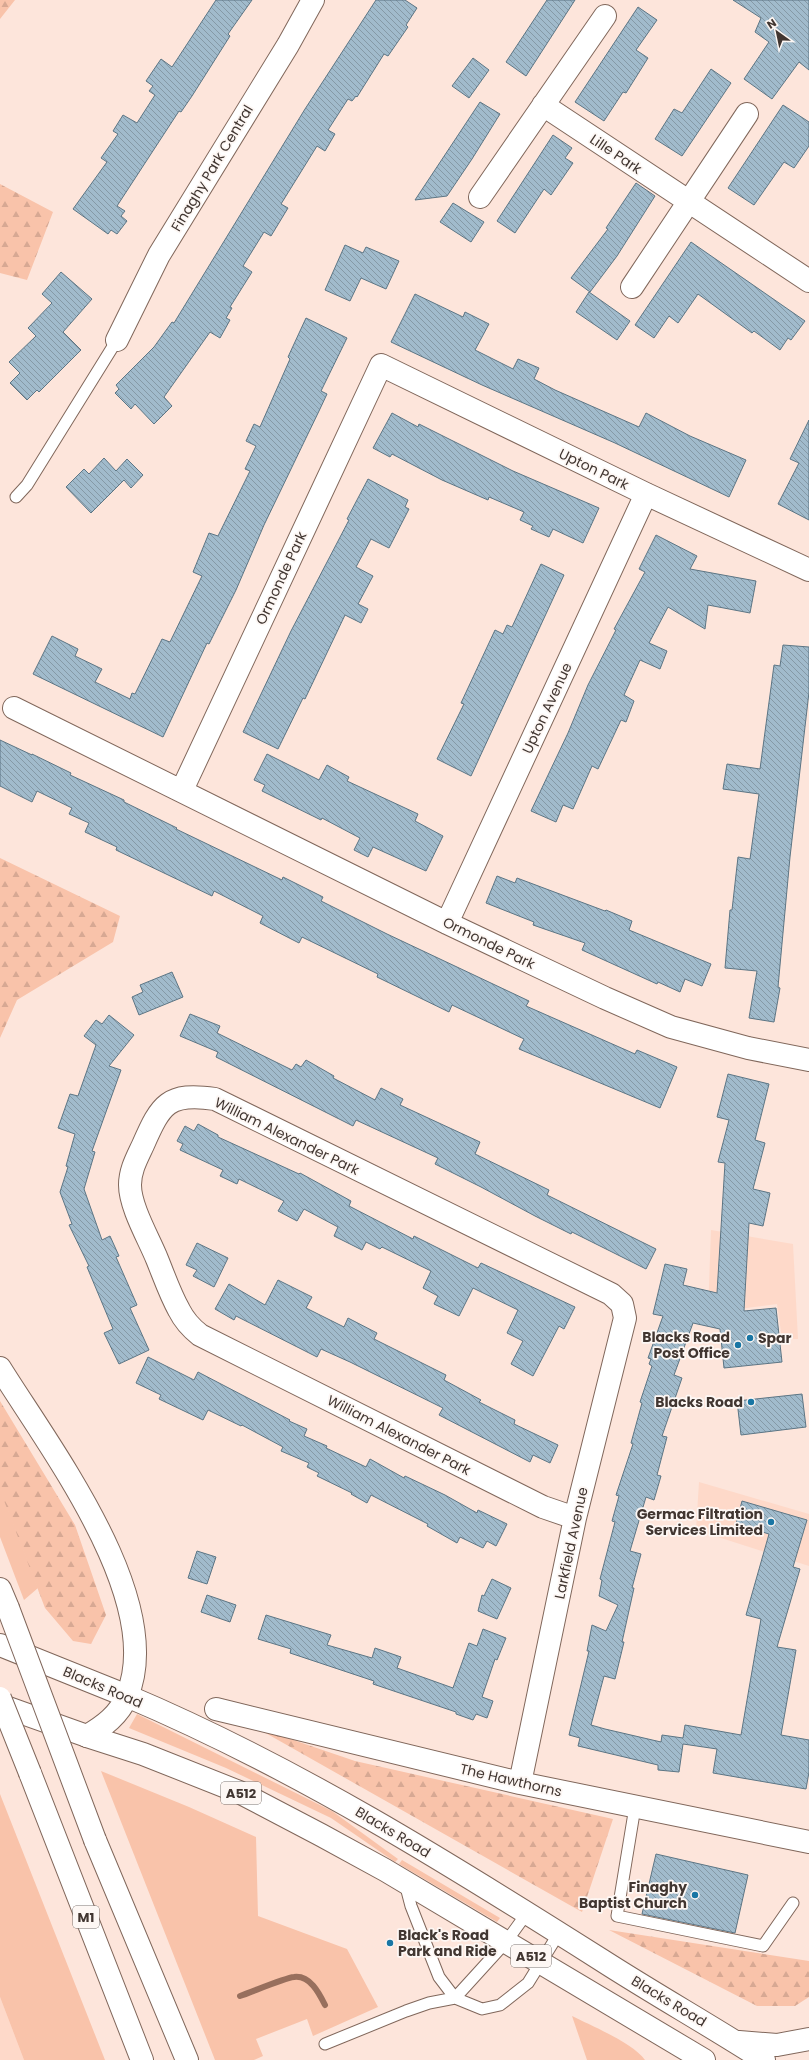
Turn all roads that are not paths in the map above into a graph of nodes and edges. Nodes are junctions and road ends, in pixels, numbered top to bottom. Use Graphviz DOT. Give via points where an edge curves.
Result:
graph roads {
  1 [pos="313,0"];
  2 [pos="604,16"];
  3 [pos="544,105"];
  4 [pos="747,114"];
  5 [pos="480,197"];
  6 [pos="688,202"];
  7 [pos="809,281"];
  8 [pos="632,287"];
  9 [pos="117,340"];
  10 [pos="381,365"];
  11 [pos="646,494"];
  12 [pos="16,496"];
  13 [pos="809,570"];
  14 [pos="14,708"];
  15 [pos="182,790"];
  16 [pos="447,923"];
  17 [pos="809,1060"];
  18 [pos="622,1304"];
  19 [pos="0,1368"];
  20 [pos="575,1518"];
  21 [pos="4,1598"];
  22 [pos="0,1645"];
  23 [pos="127,1696"];
  24 [pos="0,1698"];
  25 [pos="0,1705"];
  26 [pos="216,1709"];
  27 [pos="87,1736"];
  28 [pos="520,1783"];
  29 [pos="635,1807"];
  30 [pos="809,1842"];
  31 [pos="404,1882"];
  32 [pos="793,1903"];
  33 [pos="527,1913"];
  34 [pos="559,1933"];
  35 [pos="506,1942"];
  36 [pos="542,1963"];
  37 [pos="455,1998"];
  38 [pos="657,2031"];
  39 [pos="809,2039"];
  40 [pos="734,2041"];
  41 [pos="324,2044"];
  42 [pos="142,2060"];
  43 [pos="187,2060"];
  44 [pos="674,2060"];
  45 [pos="704,2060"];
  46 [pos="764,2060"];
  1 -- 9 [label="main road, Finaghy Park Central" via="159,255"];
  2 -- 3 [label="main road"];
  3 -- 5 [label="main road"];
  3 -- 6 [label="main road, Lille Park"];
  4 -- 6 [label="main road"];
  6 -- 7 [label="main road, Lille Park"];
  6 -- 8 [label="main road"];
  9 -- 12 [label="lane" via="27,486"];
  10 -- 11 [label="main road, Upton Park"];
  10 -- 15 [label="main road, Ormonde Park"];
  11 -- 13 [label="main road, Upton Park"];
  11 -- 16 [label="main road, Upton Avenue"];
  14 -- 15 [label="main road, Ormonde Park"];
  15 -- 16 [label="main road, Ormonde Park"];
  16 -- 17 [label="main road, Ormonde Park" via="671,1027 748,1048"];
  18 -- 20 [label="main road, Larkfield Avenue" via="624,1318"];
  18 -- 20 [label="main road, William Alexander Park" via="611,1294 215,1099 193,1096 178,1098 167,1104 157,1115 132,1171 130,1185 138,1215 179,1310 189,1326 200,1336 543,1507"];
  19 -- 23 [label="main road" via="91,1515 111,1552 124,1584 135,1640 134,1667"];
  20 -- 28 [label="main road, Larkfield Avenue"];
  21 -- 43 [label="main road, bridge" via="95,1840"];
  22 -- 23 [label="main road, Blacks Road / A512"];
  23 -- 27 [label="main road" via="109,1722"];
  23 -- 33 [label="main road, Blacks Road / A512" via="217,1736 296,1777 356,1810"];
  24 -- 42 [label="main road, M1, bridge"];
  25 -- 27 [label="main road, A512"];
  26 -- 28 [label="main road, The Hawthorns"];
  27 -- 31 [label="main road, A512" via="143,1754 239,1792"];
  28 -- 29 [label="main road, The Hawthorns"];
  29 -- 30 [label="main road, The Hawthorns"];
  29 -- 32 [label="lane" via="618,1916 763,1946"];
  31 -- 35 [label="main road, A512"];
  31 -- 37 [label="lane" via="439,1977"];
  33 -- 34 [label="main road, Blacks Road / A512"];
  33 -- 35 [label="lane"];
  34 -- 36 [label="lane"];
  34 -- 40 [label="main road, Blacks Road / A512"];
  35 -- 36 [label="main road, A512"];
  35 -- 37 [label="lane"];
  36 -- 37 [label="lane" via="528,1983 500,2005 482,2009"];
  36 -- 38 [label="main road, A512"];
  37 -- 41 [label="lane" via="406,2011"];
  38 -- 44 [label="main road"];
  38 -- 45 [label="main road, A512"];
  39 -- 40 [label="main road" via="777,2045"];
  40 -- 46 [label="main road, Blacks Road / A512"];
}
